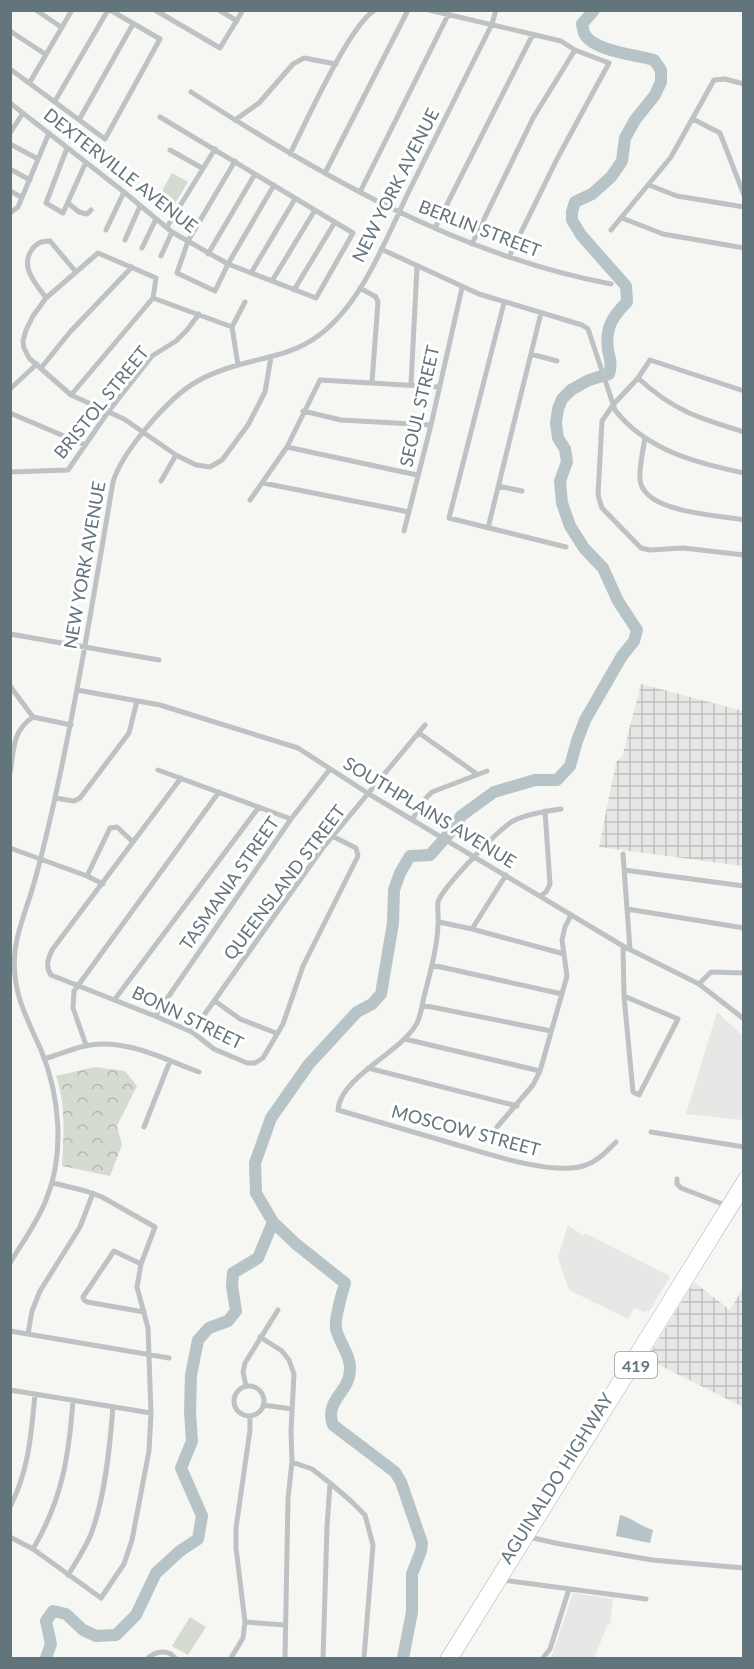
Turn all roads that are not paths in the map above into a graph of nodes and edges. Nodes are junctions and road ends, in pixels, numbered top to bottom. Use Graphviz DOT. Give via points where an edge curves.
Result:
graph roads {
  1 [pos="36,10"];
  2 [pos="72,10"];
  3 [pos="109,10"];
  4 [pos="155,10"];
  5 [pos="219,10"];
  6 [pos="243,10"];
  7 [pos="375,10"];
  8 [pos="408,10"];
  9 [pos="429,10"];
  10 [pos="496,10"];
  11 [pos="448,15"];
  12 [pos="237,21"];
  13 [pos="134,24"];
  14 [pos="492,24"];
  15 [pos="61,27"];
  16 [pos="10,31"];
  17 [pos="533,34"];
  18 [pos="575,50"];
  19 [pos="45,54"];
  20 [pos="336,64"];
  21 [pos="10,69"];
  22 [pos="30,82"];
  23 [pos="744,84"];
  24 [pos="191,92"];
  25 [pos="55,101"];
  26 [pos="10,104"];
  27 [pos="23,113"];
  28 [pos="160,117"];
  29 [pos="693,119"];
  30 [pos="79,120"];
  31 [pos="235,120"];
  32 [pos="10,133"];
  33 [pos="48,133"];
  34 [pos="10,144"];
  35 [pos="67,148"];
  36 [pos="215,149"];
  37 [pos="170,150"];
  38 [pos="290,154"];
  39 [pos="38,159"];
  40 [pos="235,161"];
  41 [pos="86,162"];
  42 [pos="202,168"];
  43 [pos="10,169"];
  44 [pos="325,172"];
  45 [pos="255,174"];
  46 [pos="30,180"];
  47 [pos="274,185"];
  48 [pos="649,185"];
  49 [pos="10,191"];
  50 [pos="124,192"];
  51 [pos="360,192"];
  52 [pos="744,195"];
  53 [pos="21,197"];
  54 [pos="295,199"];
  55 [pos="68,203"];
  56 [pos="140,206"];
  57 [pos="744,207"];
  58 [pos="90,210"];
  59 [pos="315,210"];
  60 [pos="399,212"];
  61 [pos="10,213"];
  62 [pos="622,218"];
  63 [pos="156,219"];
  64 [pos="335,222"];
  65 [pos="435,228"];
  66 [pos="106,230"];
  67 [pos="170,230"];
  68 [pos="610,230"];
  69 [pos="124,240"];
  70 [pos="188,242"];
  71 [pos="472,244"];
  72 [pos="142,248"];
  73 [pos="744,248"];
  74 [pos="381,249"];
  75 [pos="208,254"];
  76 [pos="161,256"];
  77 [pos="509,257"];
  78 [pos="228,264"];
  79 [pos="132,267"];
  80 [pos="417,267"];
  81 [pos="76,272"];
  82 [pos="251,273"];
  83 [pos="272,281"];
  84 [pos="610,284"];
  85 [pos="360,288"];
  86 [pos="462,288"];
  87 [pos="294,291"];
  88 [pos="46,298"];
  89 [pos="153,298"];
  90 [pos="245,302"];
  91 [pos="504,303"];
  92 [pos="541,313"];
  93 [pos="199,314"];
  94 [pos="232,327"];
  95 [pos="531,354"];
  96 [pos="271,357"];
  97 [pos="557,361"];
  98 [pos="238,365"];
  99 [pos="39,366"];
  100 [pos="638,378"];
  101 [pos="372,382"];
  102 [pos="411,384"];
  103 [pos="439,387"];
  104 [pos="10,389"];
  105 [pos="744,391"];
  106 [pos="71,395"];
  107 [pos="613,405"];
  108 [pos="303,411"];
  109 [pos="108,412"];
  110 [pos="10,413"];
  111 [pos="431,425"];
  112 [pos="144,432"];
  113 [pos="744,432"];
  114 [pos="645,438"];
  115 [pos="85,445"];
  116 [pos="287,447"];
  117 [pos="176,455"];
  118 [pos="10,472"];
  119 [pos="744,473"];
  120 [pos="417,476"];
  121 [pos="160,481"];
  122 [pos="263,483"];
  123 [pos="498,486"];
  124 [pos="522,491"];
  125 [pos="250,500"];
  126 [pos="409,512"];
  127 [pos="744,520"];
  128 [pos="488,528"];
  129 [pos="404,531"];
  130 [pos="566,547"];
  131 [pos="744,555"];
  132 [pos="10,634"];
  133 [pos="86,646"];
  134 [pos="159,660"];
  135 [pos="10,686"];
  136 [pos="77,690"];
  137 [pos="137,701"];
  138 [pos="33,717"];
  139 [pos="71,725"];
  140 [pos="425,725"];
  141 [pos="419,733"];
  142 [pos="330,769"];
  143 [pos="158,770"];
  144 [pos="487,771"];
  145 [pos="10,773"];
  146 [pos="477,774"];
  147 [pos="181,778"];
  148 [pos="219,792"];
  149 [pos="369,794"];
  150 [pos="55,798"];
  151 [pos="259,807"];
  152 [pos="561,809"];
  153 [pos="545,811"];
  154 [pos="291,819"];
  155 [pos="412,820"];
  156 [pos="334,837"];
  157 [pos="133,842"];
  158 [pos="10,848"];
  159 [pos="623,854"];
  160 [pos="475,856"];
  161 [pos="42,858"];
  162 [pos="624,870"];
  163 [pos="506,875"];
  164 [pos="87,876"];
  165 [pos="103,884"];
  166 [pos="744,886"];
  167 [pos="540,896"];
  168 [pos="627,909"];
  169 [pos="572,915"];
  170 [pos="439,922"];
  171 [pos="744,928"];
  172 [pos="472,929"];
  173 [pos="623,946"];
  174 [pos="630,949"];
  175 [pos="564,954"];
  176 [pos="432,965"];
  177 [pos="744,973"];
  178 [pos="699,984"];
  179 [pos="77,985"];
  180 [pos="562,994"];
  181 [pos="624,996"];
  182 [pos="115,999"];
  183 [pos="215,1001"];
  184 [pos="422,1005"];
  185 [pos="155,1016"];
  186 [pos="744,1019"];
  187 [pos="551,1031"];
  188 [pos="192,1032"];
  189 [pos="276,1033"];
  190 [pos="405,1039"];
  191 [pos="86,1045"];
  192 [pos="44,1059"];
  193 [pos="170,1061"];
  194 [pos="368,1068"];
  195 [pos="540,1071"];
  196 [pos="199,1072"];
  197 [pos="517,1106"];
  198 [pos="144,1127"];
  199 [pos="497,1127"];
  200 [pos="651,1132"];
  201 [pos="616,1142"];
  202 [pos="744,1147"];
  203 [pos="744,1176"];
  204 [pos="677,1179"];
  205 [pos="53,1183"];
  206 [pos="744,1191"];
  207 [pos="93,1193"];
  208 [pos="725,1205"];
  209 [pos="10,1263"];
  210 [pos="141,1264"];
  211 [pos="278,1310"];
  212 [pos="144,1312"];
  213 [pos="10,1331"];
  214 [pos="28,1334"];
  215 [pos="260,1337"];
  216 [pos="149,1354"];
  217 [pos="169,1358"];
  218 [pos="246,1386"];
  219 [pos="10,1390"];
  220 [pos="35,1394"];
  221 [pos="73,1400"];
  222 [pos="263,1405"];
  223 [pos="113,1407"];
  224 [pos="292,1409"];
  225 [pos="151,1413"];
  226 [pos="250,1416"];
  227 [pos="292,1462"];
  228 [pos="330,1484"];
  229 [pos="10,1507"];
  230 [pos="526,1536"];
  231 [pos="10,1537"];
  232 [pos="33,1549"];
  233 [pos="744,1568"];
  234 [pos="68,1575"];
  235 [pos="499,1578"];
  236 [pos="568,1589"];
  237 [pos="646,1599"];
  238 [pos="245,1622"];
  239 [pos="285,1625"];
  240 [pos="148,1659"];
  241 [pos="175,1659"];
  242 [pos="231,1659"];
  243 [pos="285,1659"];
  244 [pos="323,1659"];
  245 [pos="364,1659"];
  246 [pos="445,1659"];
  247 [pos="454,1659"];
  248 [pos="543,1659"];
  1 -- 15 [label="street"];
  2 -- 15 [label="street"];
  3 -- 13 [label="street"];
  3 -- 25 [label="street"];
  4 -- 12 [label="street" via="220,48"];
  5 -- 12 [label="street"];
  6 -- 12 [label="street"];
  7 -- 20 [label="street" via="356,31"];
  8 -- 44 [label="street"];
  9 -- 11 [label="street"];
  10 -- 14 [label="street, NEW YORK AVENUE"];
  11 -- 14 [label="street"];
  11 -- 51 [label="street"];
  13 -- 30 [label="street"];
  13 -- 30 [label="street" via="160,39 105,139"];
  14 -- 17 [label="street"];
  14 -- 60 [label="street, NEW YORK AVENUE"];
  15 -- 19 [label="street"];
  16 -- 19 [label="street"];
  17 -- 18 [label="street" via="561,41"];
  17 -- 65 [label="street"];
  18 -- 71 [label="street" via="533,118"];
  18 -- 77 [label="street" via="609,63"];
  19 -- 22 [label="street"];
  20 -- 31 [label="street" via="304,58 298,61 259,103"];
  20 -- 38 [label="street"];
  21 -- 22 [label="street"];
  22 -- 25 [label="street"];
  23 -- 29 [label="street" via="714,80"];
  24 -- 31 [label="street, BERLIN STREET"];
  25 -- 30 [label="street"];
  26 -- 27 [label="street, DEXTERVILLE AVENUE"];
  27 -- 32 [label="street"];
  27 -- 33 [label="street, DEXTERVILLE AVENUE"];
  28 -- 36 [label="street"];
  29 -- 48 [label="street"];
  29 -- 52 [label="street" via="720,133"];
  31 -- 38 [label="street, BERLIN STREET"];
  33 -- 35 [label="street, DEXTERVILLE AVENUE"];
  33 -- 39 [label="street"];
  34 -- 39 [label="street"];
  35 -- 41 [label="street, DEXTERVILLE AVENUE"];
  35 -- 55 [label="street" via="46,203 63,213"];
  36 -- 40 [label="street"];
  36 -- 42 [label="street"];
  37 -- 42 [label="street"];
  38 -- 44 [label="street, BERLIN STREET"];
  39 -- 46 [label="street"];
  40 -- 45 [label="street"];
  40 -- 70 [label="street"];
  41 -- 50 [label="street, DEXTERVILLE AVENUE"];
  41 -- 55 [label="street"];
  42 -- 67 [label="street"];
  43 -- 46 [label="street"];
  44 -- 51 [label="street, BERLIN STREET"];
  45 -- 47 [label="street"];
  45 -- 75 [label="street"];
  46 -- 53 [label="street"];
  47 -- 54 [label="street"];
  47 -- 78 [label="street"];
  48 -- 57 [label="street" via="677,196"];
  48 -- 62 [label="street"];
  49 -- 53 [label="street"];
  50 -- 56 [label="street, DEXTERVILLE AVENUE"];
  50 -- 66 [label="street"];
  51 -- 60 [label="street, BERLIN STREET"];
  53 -- 61 [label="street" via="18,207"];
  54 -- 59 [label="street"];
  54 -- 82 [label="street"];
  55 -- 58 [label="street" via="79,213 87,214"];
  56 -- 63 [label="street, DEXTERVILLE AVENUE"];
  56 -- 69 [label="street"];
  59 -- 64 [label="street"];
  59 -- 83 [label="street"];
  60 -- 65 [label="street, BERLIN STREET"];
  60 -- 74 [label="street, NEW YORK AVENUE"];
  62 -- 68 [label="street"];
  62 -- 73 [label="street" via="663,234"];
  63 -- 67 [label="street, DEXTERVILLE AVENUE"];
  63 -- 72 [label="street"];
  64 -- 87 [label="street"];
  64 -- 87 [label="street, DEXTERVILLE AVENUE" via="353,232 316,298"];
  65 -- 71 [label="street, BERLIN STREET"];
  67 -- 70 [label="street, DEXTERVILLE AVENUE"];
  67 -- 76 [label="street"];
  70 -- 75 [label="street, DEXTERVILLE AVENUE"];
  70 -- 78 [label="street" via="177,273 216,291"];
  71 -- 77 [label="street, BERLIN STREET"];
  74 -- 80 [label="street"];
  74 -- 85 [label="street, NEW YORK AVENUE"];
  75 -- 78 [label="street, DEXTERVILLE AVENUE"];
  77 -- 84 [label="street, BERLIN STREET"];
  78 -- 82 [label="street, DEXTERVILLE AVENUE"];
  79 -- 81 [label="street" via="98,253"];
  79 -- 89 [label="street" via="156,278"];
  79 -- 99 [label="street"];
  80 -- 86 [label="street"];
  80 -- 102 [label="street"];
  81 -- 88 [label="street"];
  81 -- 88 [label="street" via="50,241 34,246 27,266"];
  82 -- 83 [label="street, DEXTERVILLE AVENUE"];
  83 -- 87 [label="street, DEXTERVILLE AVENUE"];
  85 -- 96 [label="street, NEW YORK AVENUE" via="320,334 290,352"];
  85 -- 101 [label="street" via="378,302"];
  86 -- 91 [label="street"];
  86 -- 103 [label="street, SEOUL STREET"];
  88 -- 99 [label="street" via="23,341 29,358"];
  89 -- 93 [label="street"];
  89 -- 106 [label="street"];
  90 -- 94 [label="street"];
  91 -- 92 [label="street"];
  91 -- 128 [label="street" via="449,518"];
  92 -- 95 [label="street"];
  92 -- 107 [label="street" via="588,329"];
  93 -- 94 [label="street"];
  93 -- 109 [label="street, BRISTOL STREET" via="176,341 152,356"];
  94 -- 98 [label="street"];
  95 -- 97 [label="street"];
  95 -- 123 [label="street"];
  96 -- 98 [label="street, NEW YORK AVENUE"];
  96 -- 117 [label="street" via="266,392 222,460 210,466 196,465"];
  98 -- 112 [label="street, NEW YORK AVENUE" via="195,382"];
  99 -- 104 [label="street"];
  99 -- 106 [label="street"];
  100 -- 105 [label="street" via="650,360"];
  100 -- 107 [label="street"];
  100 -- 113 [label="street" via="681,411"];
  101 -- 102 [label="street"];
  101 -- 108 [label="street" via="320,380"];
  102 -- 103 [label="street"];
  103 -- 111 [label="street, SEOUL STREET"];
  106 -- 109 [label="street"];
  107 -- 114 [label="street" via="622,420"];
  107 -- 131 [label="street" via="602,421 598,495 602,508 641,548"];
  108 -- 111 [label="street" via="341,420"];
  108 -- 116 [label="street"];
  109 -- 112 [label="street"];
  109 -- 115 [label="street, BRISTOL STREET"];
  110 -- 115 [label="street"];
  111 -- 120 [label="street, SEOUL STREET"];
  112 -- 117 [label="street"];
  112 -- 133 [label="street, NEW YORK AVENUE" via="124,457 113,482"];
  114 -- 119 [label="street" via="685,458"];
  114 -- 127 [label="street" via="640,481 646,493 668,507"];
  115 -- 118 [label="street, BRISTOL STREET" via="67,471"];
  116 -- 120 [label="street"];
  116 -- 122 [label="street"];
  117 -- 121 [label="street"];
  120 -- 126 [label="street, SEOUL STREET"];
  122 -- 125 [label="street"];
  122 -- 126 [label="street"];
  123 -- 124 [label="street"];
  123 -- 128 [label="street"];
  126 -- 129 [label="street, SEOUL STREET"];
  128 -- 130 [label="street"];
  132 -- 133 [label="street"];
  133 -- 134 [label="street"];
  133 -- 136 [label="street, NEW YORK AVENUE"];
  135 -- 138 [label="street"];
  136 -- 137 [label="street, SOUTHPLAINS AVENUE"];
  136 -- 139 [label="street, NEW YORK AVENUE"];
  137 -- 142 [label="street, SOUTHPLAINS AVENUE" via="298,748"];
  137 -- 150 [label="street" via="129,733 80,798"];
  138 -- 139 [label="street"];
  138 -- 145 [label="street" via="17,732"];
  139 -- 150 [label="street, NEW YORK AVENUE"];
  140 -- 141 [label="street, QUEENSLAND STREET"];
  141 -- 146 [label="street"];
  141 -- 149 [label="street, QUEENSLAND STREET"];
  142 -- 149 [label="street, SOUTHPLAINS AVENUE"];
  142 -- 154 [label="street, TASMANIA STREET"];
  143 -- 147 [label="street"];
  144 -- 146 [label="street"];
  146 -- 155 [label="street" via="432,792"];
  147 -- 148 [label="street"];
  147 -- 157 [label="street, BONN STREET"];
  148 -- 151 [label="street"];
  148 -- 179 [label="street"];
  149 -- 155 [label="street, SOUTHPLAINS AVENUE"];
  149 -- 156 [label="street, QUEENSLAND STREET"];
  150 -- 161 [label="street, NEW YORK AVENUE"];
  151 -- 154 [label="street"];
  151 -- 182 [label="street"];
  152 -- 153 [label="street"];
  153 -- 160 [label="street" via="512,822"];
  153 -- 167 [label="street" via="550,884"];
  154 -- 185 [label="street, TASMANIA STREET"];
  155 -- 160 [label="street, SOUTHPLAINS AVENUE"];
  156 -- 183 [label="street, QUEENSLAND STREET"];
  156 -- 189 [label="street, BONN STREET" via="356,848 358,856 303,966"];
  157 -- 164 [label="street" via="117,827 110,828"];
  157 -- 165 [label="street, BONN STREET"];
  158 -- 161 [label="street"];
  159 -- 162 [label="street"];
  160 -- 163 [label="street, SOUTHPLAINS AVENUE"];
  160 -- 170 [label="street" via="443,890 437,906"];
  161 -- 164 [label="street"];
  161 -- 192 [label="street, NEW YORK AVENUE" via="15,948 14,964 19,1000"];
  162 -- 166 [label="street"];
  162 -- 168 [label="street"];
  163 -- 167 [label="street, SOUTHPLAINS AVENUE"];
  163 -- 172 [label="street"];
  164 -- 165 [label="street"];
  165 -- 179 [label="street, BONN STREET" via="47,962 51,975"];
  167 -- 169 [label="street, SOUTHPLAINS AVENUE"];
  168 -- 171 [label="street"];
  168 -- 174 [label="street"];
  169 -- 173 [label="street, SOUTHPLAINS AVENUE"];
  169 -- 175 [label="street" via="563,932"];
  170 -- 172 [label="street"];
  170 -- 176 [label="street"];
  172 -- 175 [label="street"];
  173 -- 174 [label="street, SOUTHPLAINS AVENUE"];
  173 -- 181 [label="street"];
  174 -- 178 [label="street, SOUTHPLAINS AVENUE"];
  175 -- 180 [label="street" via="567,976"];
  176 -- 180 [label="street"];
  176 -- 184 [label="street"];
  177 -- 178 [label="street" via="711,972"];
  178 -- 186 [label="street, SOUTHPLAINS AVENUE"];
  179 -- 182 [label="street, BONN STREET"];
  179 -- 191 [label="street" via="73,1008"];
  180 -- 187 [label="street"];
  181 -- 181 [label="street" via="678,1018 639,1095 633,1092"];
  182 -- 185 [label="street, BONN STREET"];
  183 -- 188 [label="street, QUEENSLAND STREET"];
  183 -- 189 [label="street" via="240,1019"];
  184 -- 187 [label="street"];
  184 -- 190 [label="street" via="417,1024"];
  185 -- 188 [label="street, BONN STREET"];
  187 -- 195 [label="street"];
  188 -- 189 [label="street, BONN STREET" via="214,1049 247,1063 263,1058"];
  190 -- 194 [label="street"];
  190 -- 195 [label="street"];
  191 -- 192 [label="street"];
  191 -- 193 [label="street" via="131,1048"];
  192 -- 205 [label="street, NEW YORK AVENUE" via="56,1108"];
  193 -- 196 [label="street"];
  193 -- 198 [label="street"];
  194 -- 197 [label="street"];
  194 -- 201 [label="street, MOSCOW STREET" via="346,1092 338,1110 492,1155 544,1166 583,1166 599,1159"];
  195 -- 197 [label="street"];
  197 -- 199 [label="street"];
  200 -- 202 [label="street"];
  203 -- 208 [label="highway, AGUINALDO HIGHWAY / 419"];
  204 -- 208 [label="street" via="681,1188"];
  205 -- 207 [label="street"];
  205 -- 209 [label="street, NEW YORK AVENUE" via="35,1224"];
  206 -- 230 [label="highway, AGUINALDO HIGHWAY / 419"];
  207 -- 210 [label="street" via="154,1227"];
  207 -- 214 [label="street" via="80,1227 40,1291"];
  208 -- 230 [label="highway, AGUINALDO HIGHWAY / 419"];
  210 -- 212 [label="street" via="137,1287"];
  210 -- 212 [label="street" via="114,1251 84,1300"];
  211 -- 215 [label="street"];
  212 -- 216 [label="street"];
  213 -- 214 [label="street"];
  214 -- 216 [label="street"];
  215 -- 218 [label="street" via="245,1363"];
  215 -- 224 [label="street" via="289,1360 294,1374"];
  216 -- 217 [label="street"];
  216 -- 225 [label="street"];
  218 -- 222 [label="street" via="259,1390"];
  218 -- 226 [label="street" via="237,1391 234,1404 239,1412"];
  219 -- 220 [label="street"];
  220 -- 221 [label="street"];
  220 -- 229 [label="street" via="29,1454"];
  221 -- 223 [label="street"];
  221 -- 232 [label="street" via="70,1443 59,1491 48,1523"];
  222 -- 224 [label="street"];
  222 -- 226 [label="street"];
  223 -- 225 [label="street"];
  223 -- 234 [label="street" via="111,1440 96,1515 83,1551"];
  224 -- 227 [label="street"];
  225 -- 234 [label="street" via="149,1452 124,1564 101,1598"];
  226 -- 238 [label="street" via="236,1528"];
  227 -- 228 [label="street" via="312,1469"];
  227 -- 239 [label="street"];
  228 -- 244 [label="street"];
  228 -- 245 [label="street" via="365,1515 373,1545"];
  230 -- 233 [label="street" via="652,1560"];
  230 -- 235 [label="highway, AGUINALDO HIGHWAY / 419"];
  231 -- 232 [label="street"];
  232 -- 234 [label="street"];
  235 -- 236 [label="street"];
  235 -- 246 [label="highway, AGUINALDO HIGHWAY / 419"];
  235 -- 247 [label="highway, AGUINALDO HIGHWAY / 419"];
  236 -- 237 [label="street"];
  236 -- 248 [label="street" via="550,1649"];
  238 -- 239 [label="street"];
  238 -- 242 [label="street" via="243,1638"];
  239 -- 243 [label="street"];
  240 -- 241 [label="street" via="165,1652"];
}
